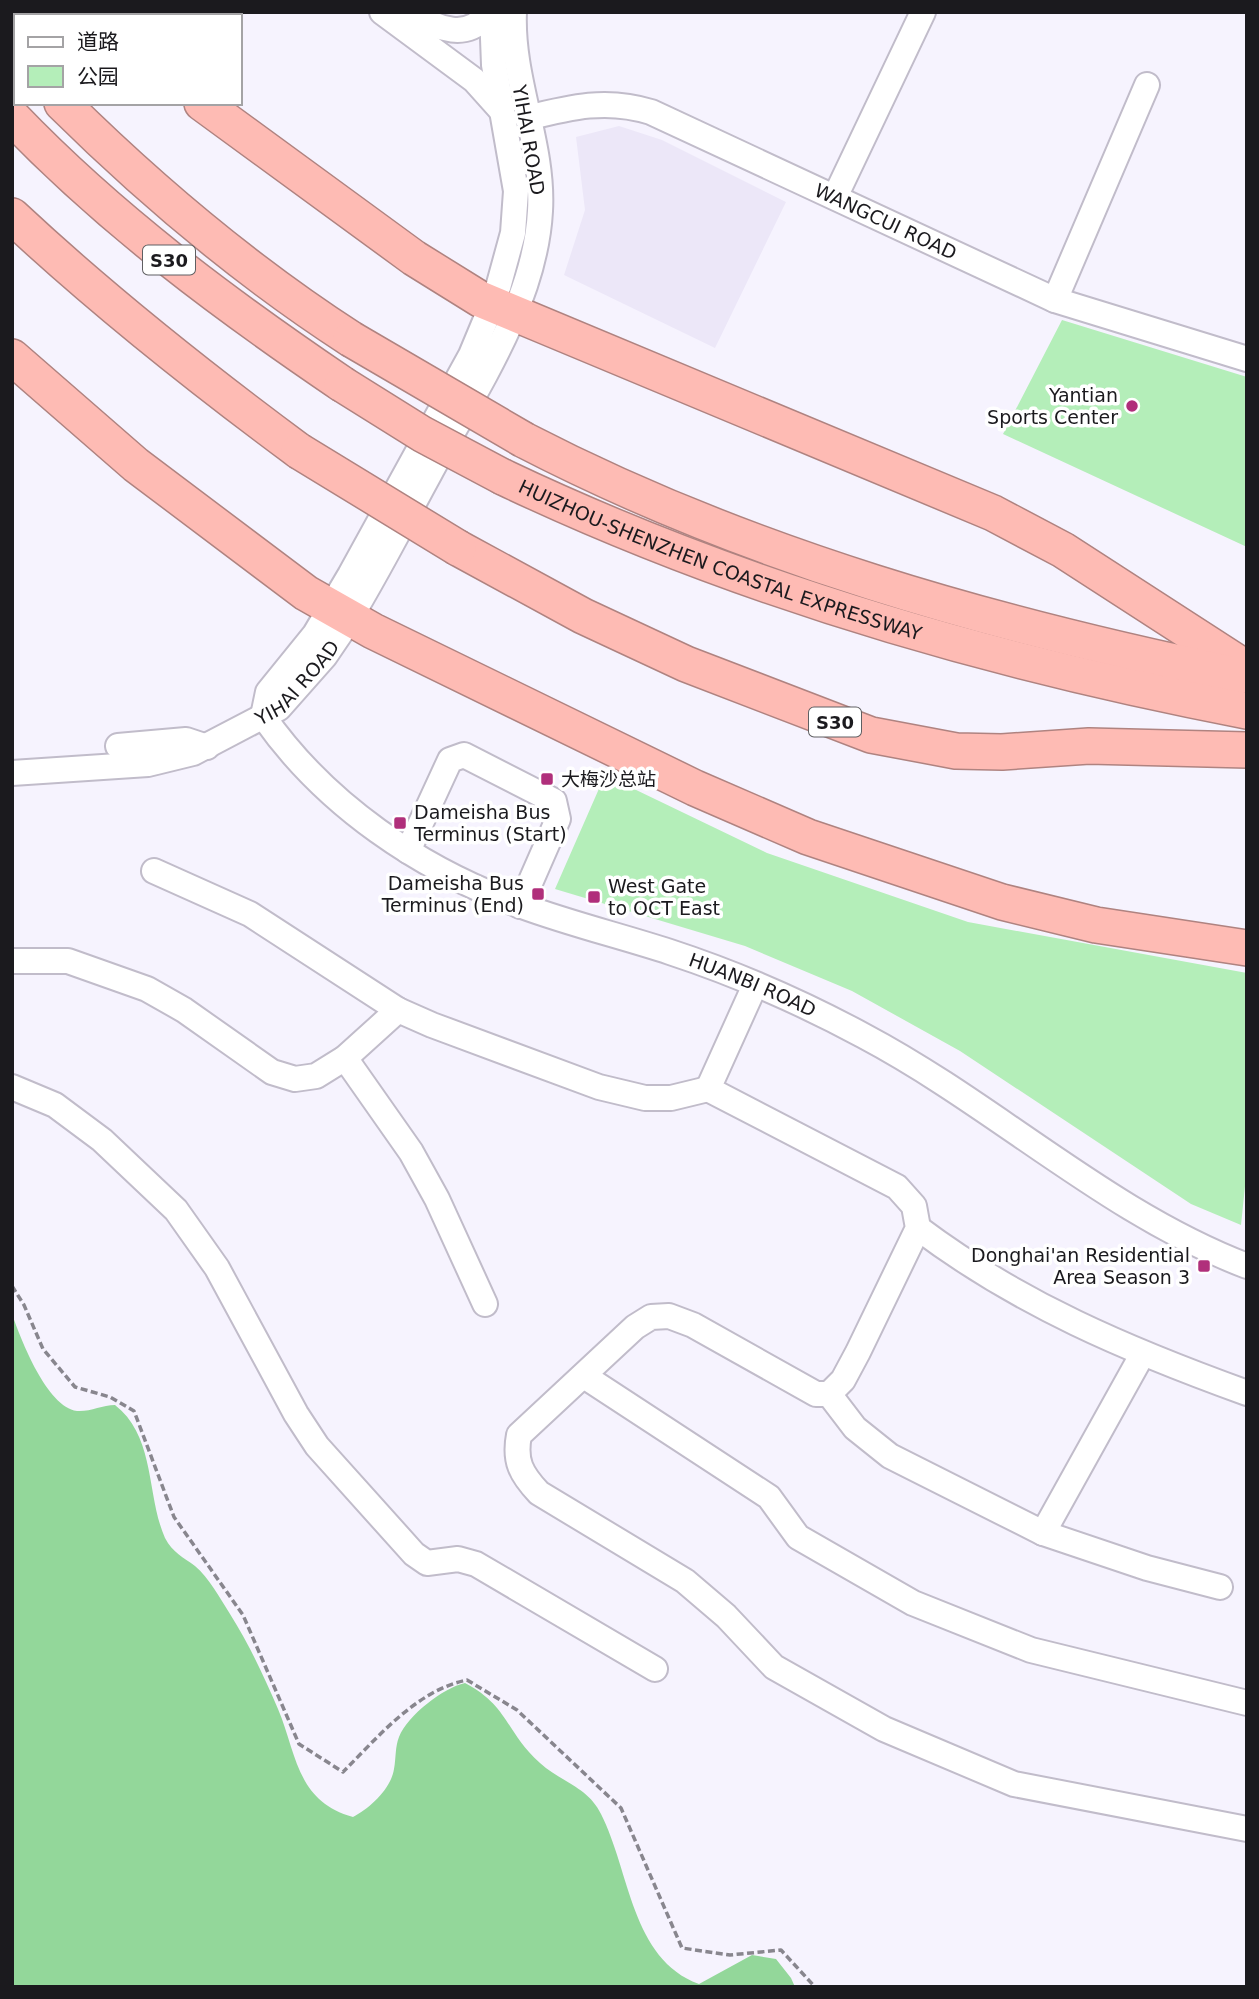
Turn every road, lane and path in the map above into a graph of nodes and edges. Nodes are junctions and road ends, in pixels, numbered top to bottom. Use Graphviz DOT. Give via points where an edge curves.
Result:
graph roads {
  1 [pos="382,12"];
  2 [pos="413,12"];
  3 [pos="490,12"];
  4 [pos="514,12"];
  5 [pos="923,12"];
  6 [pos="1147,85"];
  7 [pos="64,105"];
  8 [pos="205,105"];
  9 [pos="515,116"];
  10 [pos="12,117"];
  11 [pos="835,197"];
  12 [pos="12,216"];
  13 [pos="1055,300"];
  14 [pos="503,310"];
  15 [pos="12,357"];
  16 [pos="1247,359"];
  17 [pos="340,614"];
  18 [pos="1247,669"];
  19 [pos="1247,677"];
  20 [pos="1247,711"];
  21 [pos="262,716"];
  22 [pos="118,746"];
  23 [pos="207,747"];
  24 [pos="1247,750"];
  25 [pos="12,773"];
  26 [pos="408,851"];
  27 [pos="154,871"];
  28 [pos="520,906"];
  29 [pos="1247,948"];
  30 [pos="12,961"];
  31 [pos="755,985"];
  32 [pos="398,1010"];
  33 [pos="345,1058"];
  34 [pos="12,1087"];
  35 [pos="708,1089"];
  36 [pos="918,1228"];
  37 [pos="1247,1266"];
  38 [pos="12,1286"];
  39 [pos="485,1304"];
  40 [pos="1142,1355"];
  41 [pos="584,1376"];
  42 [pos="1247,1393"];
  43 [pos="829,1394"];
  44 [pos="1043,1533"];
  45 [pos="1220,1587"];
  46 [pos="655,1669"];
  47 [pos="1247,1703"];
  48 [pos="1247,1829"];
  49 [pos="815,1987"];
  1 -- 9 [label="street"];
  2 -- 3 [label="street" via="433,26 459,30 478,24"];
  3 -- 9 [label="street, YIHAI ROAD" via="491,46"];
  4 -- 9 [label="street, YIHAI ROAD"];
  5 -- 11 [label="street"];
  6 -- 13 [label="street"];
  7 -- 19 [label="highway, bridge" via="202,230 351,339 524,440 648,501 859,578 1038,629"];
  8 -- 14 [label="highway" via="414,258"];
  9 -- 11 [label="street, WANGCUI ROAD" via="593,103 635,107"];
  9 -- 14 [label="street, YIHAI ROAD" via="538,176 540,210 531,261"];
  10 -- 20 [label="highway, HUIZHOU-SHENZHEN COASTAL EXPRESSWAY / S30, bridge" via="132,230 233,310 422,434 503,477 701,564 813,601 1103,680"];
  11 -- 13 [label="street, WANGCUI ROAD"];
  12 -- 24 [label="highway, S30, bridge" via="85,284 299,451 458,548 583,616 686,664 871,735 956,751 1089,746"];
  13 -- 16 [label="street, WANGCUI ROAD"];
  14 -- 17 [label="street, YIHAI ROAD" via="495,354"];
  14 -- 18 [label="highway" via="993,513 1063,550"];
  15 -- 17 [label="highway" via="136,465 262,562"];
  17 -- 21 [label="street, YIHAI ROAD" via="268,692"];
  17 -- 29 [label="highway" via="695,788 846,852 1048,915"];
  21 -- 23 [label="street"];
  21 -- 26 [label="street, HUANBI ROAD" via="328,791"];
  22 -- 23 [label="street" via="186,740"];
  23 -- 25 [label="street" via="148,764"];
  26 -- 28 [label="street, HUANBI ROAD"];
  26 -- 28 [label="street" via="450,760 464,755 554,801 557,807 558,819"];
  27 -- 32 [label="street" via="250,914"];
  28 -- 31 [label="street, HUANBI ROAD" via="673,953"];
  30 -- 33 [label="street" via="68,961 147,989 272,1072 295,1079 316,1076"];
  31 -- 35 [label="street"];
  31 -- 37 [label="street, HUANBI ROAD" via="910,1062 1133,1210"];
  32 -- 33 [label="street"];
  32 -- 35 [label="street" via="599,1087 645,1098 671,1098"];
  33 -- 39 [label="street" via="438,1199"];
  34 -- 46 [label="street" via="55,1105 102,1140 176,1210 217,1268 317,1446 414,1554 427,1563 458,1559 476,1564"];
  35 -- 36 [label="street" via="897,1187 914,1206"];
  36 -- 40 [label="street" via="965,1264 1021,1297"];
  36 -- 43 [label="street" via="843,1380"];
  38 -- 49 [label="path" via="43,1349 75,1387 110,1397 134,1411 174,1517 243,1615 299,1744 343,1772 398,1718 445,1685 467,1680 517,1710 621,1808 682,1948 730,1955 781,1950"];
  40 -- 42 [label="street"];
  40 -- 44 [label="street"];
  41 -- 43 [label="street" via="635,1327 651,1317 669,1316 816,1394"];
  41 -- 47 [label="street" via="769,1497 798,1537 913,1603 1031,1650"];
  41 -- 48 [label="street" via="519,1435 515,1455 522,1476 539,1493 685,1581 726,1615 774,1667 884,1729 1014,1784"];
  43 -- 44 [label="street" via="855,1428 890,1456"];
  44 -- 45 [label="street"];
}
